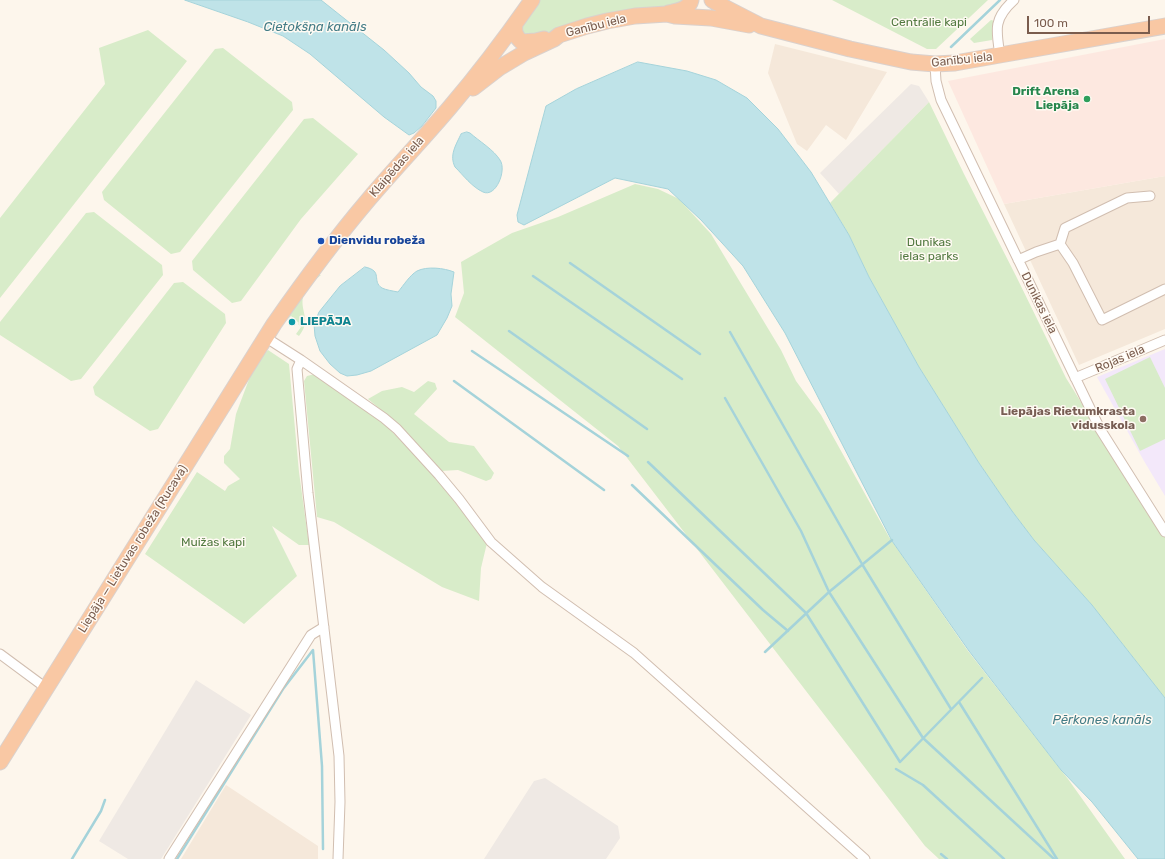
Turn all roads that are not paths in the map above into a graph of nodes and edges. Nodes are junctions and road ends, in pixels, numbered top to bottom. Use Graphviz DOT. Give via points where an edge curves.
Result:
graph roads {
  1 [pos="532,0"];
  2 [pos="691,0"];
  3 [pos="712,0"];
  4 [pos="1014,0"];
  5 [pos="668,14"];
  6 [pos="515,24"];
  7 [pos="761,26"];
  8 [pos="1165,26"];
  9 [pos="559,35"];
  10 [pos="1000,55"];
  11 [pos="935,64"];
  12 [pos="451,106"];
  13 [pos="1150,196"];
  14 [pos="1060,244"];
  15 [pos="1018,260"];
  16 [pos="1165,290"];
  17 [pos="265,337"];
  18 [pos="1165,340"];
  19 [pos="301,360"];
  20 [pos="1075,378"];
  21 [pos="1165,532"];
  22 [pos="324,627"];
  23 [pos="0,654"];
  24 [pos="46,688"];
  25 [pos="0,762"];
  26 [pos="169,859"];
  27 [pos="338,859"];
  28 [pos="864,859"];
  1 -- 6 [label="highway, Klaipēdas iela"];
  2 -- 5 [label="highway" via="682,10"];
  3 -- 7 [label="highway, Ganību iela"];
  4 -- 10 [label="street" via="1002,13 998,23 996,33"];
  5 -- 7 [label="highway, Ganību iela"];
  5 -- 9 [label="highway, Ganību iela" via="607,21"];
  6 -- 9 [label="highway" via="514,32 522,42 536,42"];
  6 -- 12 [label="highway, Klaipēdas iela"];
  7 -- 11 [label="highway, Ganību iela" via="850,49 911,62"];
  8 -- 10 [label="highway, Ganību iela"];
  9 -- 12 [label="highway, Ganību iela" via="499,68"];
  10 -- 11 [label="highway, Ganību iela"];
  11 -- 15 [label="street, Dunikas iela" via="941,100"];
  12 -- 17 [label="highway, Klaipēdas iela" via="329,247"];
  13 -- 14 [label="street" via="1127,198 1065,228"];
  14 -- 15 [label="street"];
  14 -- 16 [label="street" via="1073,262 1102,320"];
  15 -- 20 [label="street, Dunikas iela"];
  17 -- 19 [label="street"];
  17 -- 24 [label="highway, Liepāja — Lietuvas robeža (Rucava)"];
  18 -- 20 [label="street, Rojas iela"];
  19 -- 22 [label="street" via="297,369 298,384"];
  19 -- 28 [label="street" via="388,421 439,475 491,542 542,587 634,653"];
  20 -- 21 [label="street, Dunikas iela" via="1100,429"];
  22 -- 26 [label="street" via="311,635"];
  22 -- 27 [label="street" via="338,756"];
  23 -- 24 [label="street"];
  24 -- 25 [label="highway, Liepāja — Lietuvas robeža (Rucava)"];
}
